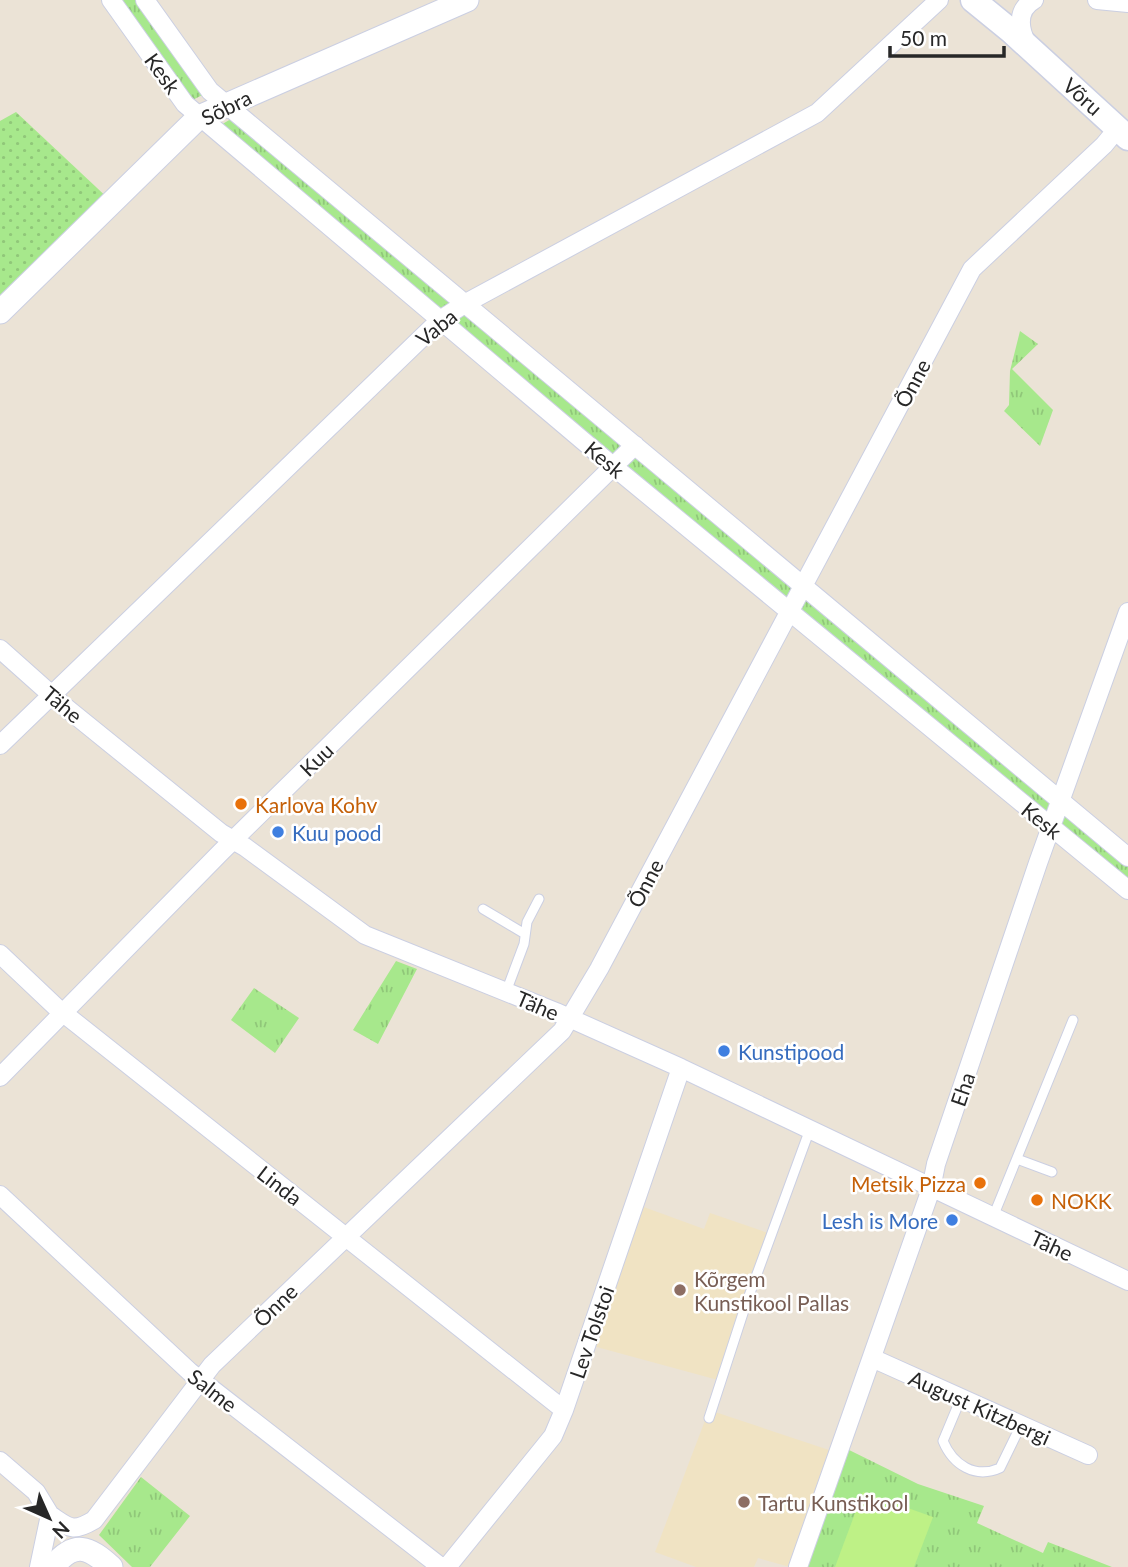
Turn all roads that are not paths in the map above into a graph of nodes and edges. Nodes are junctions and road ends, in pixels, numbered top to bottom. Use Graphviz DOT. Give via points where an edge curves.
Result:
graph roads {
  1 [pos="111,0"];
  2 [pos="145,0"];
  3 [pos="467,0"];
  4 [pos="939,0"];
  5 [pos="973,0"];
  6 [pos="1034,0"];
  7 [pos="1097,0"];
  8 [pos="1128,4"];
  9 [pos="1029,47"];
  10 [pos="226,104"];
  11 [pos="199,117"];
  12 [pos="1123,133"];
  13 [pos="466,303"];
  14 [pos="0,312"];
  15 [pos="440,320"];
  16 [pos="635,445"];
  17 [pos="614,467"];
  18 [pos="804,587"];
  19 [pos="790,612"];
  20 [pos="1128,612"];
  21 [pos="0,649"];
  22 [pos="52,695"];
  23 [pos="0,745"];
  24 [pos="1060,800"];
  25 [pos="1051,826"];
  26 [pos="233,840"];
  27 [pos="1128,857"];
  28 [pos="1128,890"];
  29 [pos="539,899"];
  30 [pos="483,909"];
  31 [pos="525,934"];
  32 [pos="0,954"];
  33 [pos="506,992"];
  34 [pos="62,1012"];
  35 [pos="570,1019"];
  36 [pos="1073,1020"];
  37 [pos="681,1069"];
  38 [pos="0,1077"];
  39 [pos="810,1129"];
  40 [pos="1017,1158"];
  41 [pos="1052,1172"];
  42 [pos="931,1189"];
  43 [pos="0,1195"];
  44 [pos="993,1217"];
  45 [pos="346,1237"];
  46 [pos="1128,1281"];
  47 [pos="872,1358"];
  48 [pos="200,1380"];
  49 [pos="961,1398"];
  50 [pos="565,1410"];
  51 [pos="709,1418"];
  52 [pos="1021,1425"];
  53 [pos="1088,1455"];
  54 [pos="0,1461"];
  55 [pos="50,1515"];
  56 [pos="107,1563"];
  57 [pos="39,1567"];
  58 [pos="53,1567"];
  59 [pos="441,1567"];
  60 [pos="447,1567"];
  61 [pos="798,1567"];
  1 -- 11 [label="street, Kesk"];
  2 -- 10 [label="street, Kesk" via="210,91"];
  3 -- 10 [label="street, Sõbra"];
  4 -- 13 [label="street, Vaba" via="817,113"];
  5 -- 9 [label="main road, Võru"];
  6 -- 9 [label="street" via="1020,18"];
  7 -- 8 [label="street"];
  9 -- 12 [label="main road, Võru"];
  10 -- 11 [label="street, Sõbra"];
  10 -- 13 [label="street, Kesk"];
  11 -- 14 [label="street, Sõbra"];
  11 -- 15 [label="street, Kesk"];
  12 -- 18 [label="street, Õnne" via="1104,145 972,269"];
  13 -- 15 [label="street, Vaba"];
  13 -- 16 [label="street, Kesk"];
  15 -- 17 [label="street, Kesk"];
  15 -- 22 [label="street, Vaba"];
  16 -- 17 [label="street, Kuu"];
  16 -- 18 [label="street, Kesk"];
  17 -- 19 [label="street, Kesk"];
  17 -- 26 [label="street, Kuu"];
  18 -- 19 [label="street, Õnne"];
  18 -- 24 [label="street, Kesk"];
  19 -- 25 [label="street, Kesk"];
  19 -- 35 [label="street, Õnne"];
  20 -- 24 [label="street, Eha"];
  21 -- 22 [label="street, Tähe"];
  22 -- 23 [label="street, Vaba"];
  22 -- 26 [label="street, Tähe"];
  24 -- 25 [label="street, Eha"];
  24 -- 27 [label="street, Kesk"];
  25 -- 28 [label="street, Kesk"];
  25 -- 42 [label="street, Eha"];
  26 -- 33 [label="street, Tähe" via="365,935"];
  26 -- 34 [label="street, Kuu"];
  29 -- 31 [label="lane"];
  30 -- 31 [label="lane"];
  31 -- 33 [label="lane"];
  32 -- 34 [label="street, Linda"];
  33 -- 35 [label="street, Tähe"];
  34 -- 38 [label="street, Kuu"];
  34 -- 45 [label="street, Linda"];
  35 -- 37 [label="street, Tähe"];
  35 -- 45 [label="street, Õnne"];
  36 -- 40 [label="lane"];
  37 -- 39 [label="street, Tähe"];
  37 -- 50 [label="street, Lev Tolstoi"];
  39 -- 42 [label="street, Tähe"];
  39 -- 51 [label="lane"];
  40 -- 41 [label="lane"];
  40 -- 44 [label="lane"];
  42 -- 44 [label="street, Tähe"];
  42 -- 47 [label="street, Eha"];
  43 -- 48 [label="street, Salme"];
  44 -- 46 [label="street, Tähe"];
  45 -- 48 [label="street, Õnne"];
  45 -- 50 [label="street, Linda"];
  47 -- 49 [label="street, August Kitzbergi"];
  47 -- 61 [label="street, Eha"];
  48 -- 55 [label="street, Õnne" via="94,1520 68,1528"];
  48 -- 59 [label="street, Salme"];
  49 -- 52 [label="street, August Kitzbergi"];
  49 -- 52 [label="lane" via="943,1441 948,1453 967,1469 991,1472 1000,1468"];
  50 -- 60 [label="street, Lev Tolstoi" via="553,1436"];
  52 -- 53 [label="street, August Kitzbergi"];
  54 -- 55 [label="street" via="36,1492"];
  55 -- 57 [label="street"];
  56 -- 58 [label="street" via="78,1549"];
}
